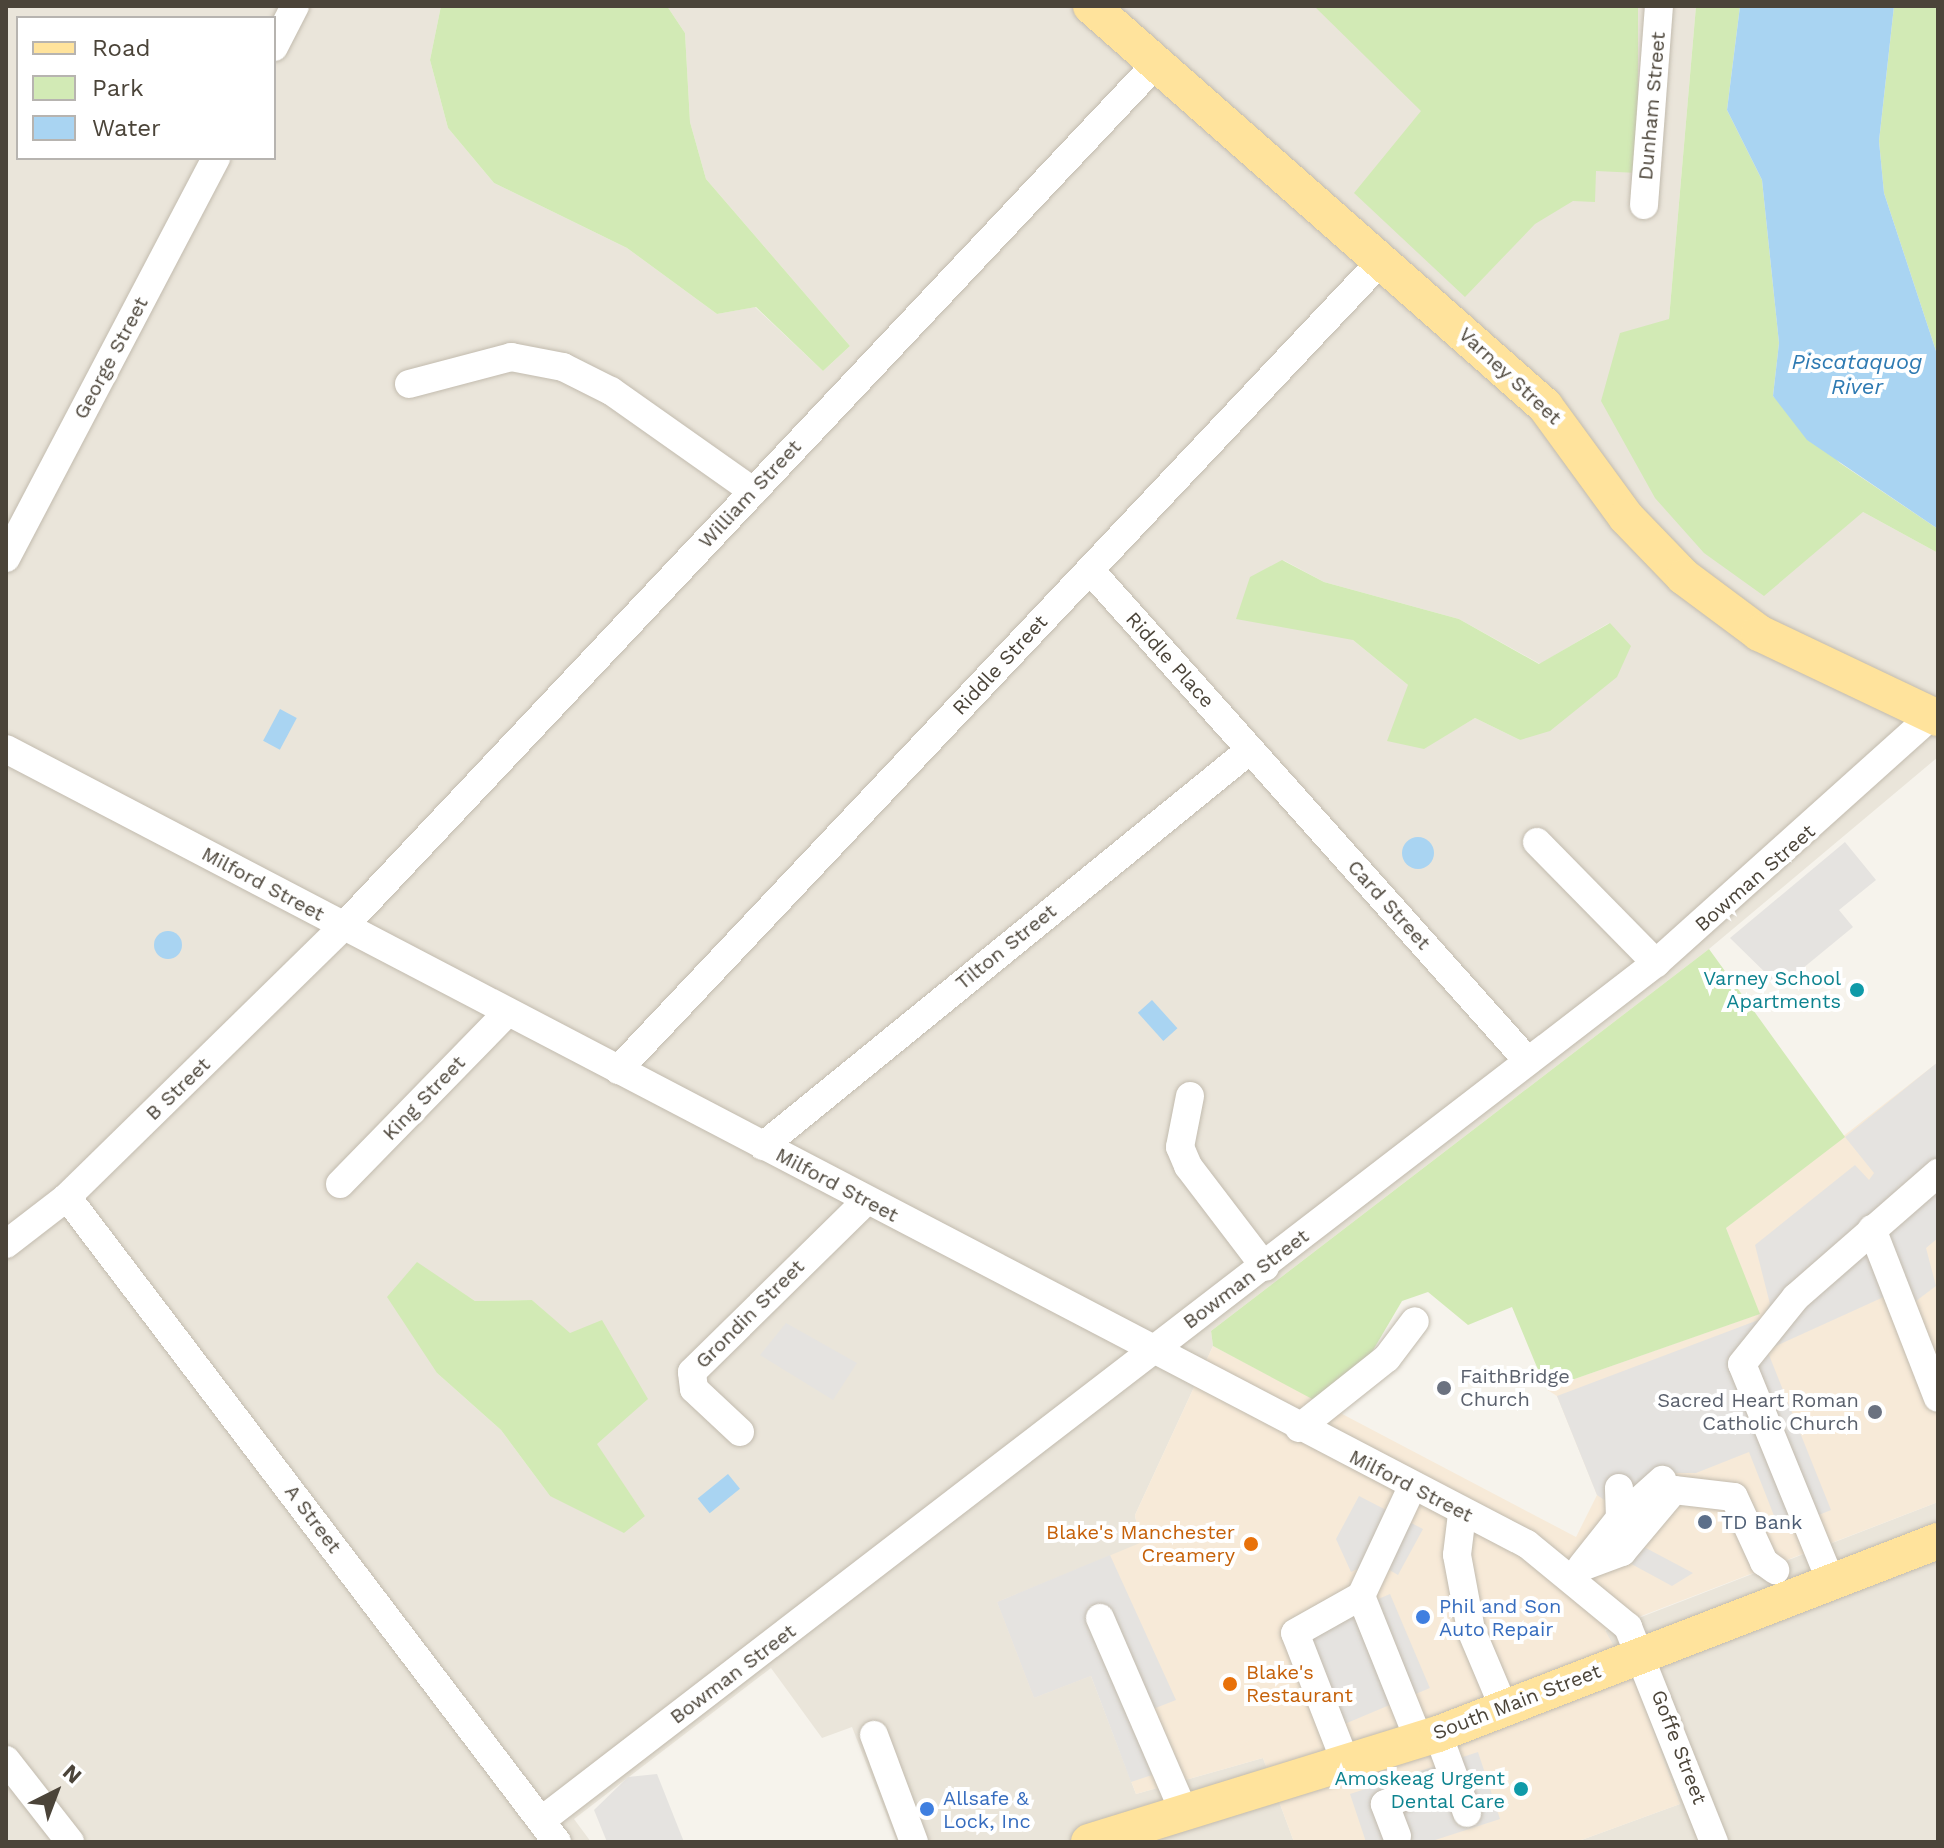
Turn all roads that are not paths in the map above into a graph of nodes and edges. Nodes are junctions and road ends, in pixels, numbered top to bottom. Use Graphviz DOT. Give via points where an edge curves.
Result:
graph roads {
  1 [pos="295,6"];
  2 [pos="1091,6"];
  3 [pos="1659,6"];
  4 [pos="276,43"];
  5 [pos="1157,63"];
  6 [pos="215,160"];
  7 [pos="1644,205"];
  8 [pos="1382,260"];
  9 [pos="409,384"];
  10 [pos="753,491"];
  11 [pos="6,558"];
  12 [pos="1090,570"];
  13 [pos="1935,717"];
  14 [pos="1250,750"];
  15 [pos="7,752"];
  16 [pos="1537,842"];
  17 [pos="344,926"];
  18 [pos="1656,963"];
  19 [pos="508,1012"];
  20 [pos="1528,1061"];
  21 [pos="618,1070"];
  22 [pos="1190,1096"];
  23 [pos="763,1146"];
  24 [pos="1938,1173"];
  25 [pos="340,1184"];
  26 [pos="67,1197"];
  27 [pos="866,1201"];
  28 [pos="1872,1229"];
  29 [pos="6,1244"];
  30 [pos="1265,1267"];
  31 [pos="1415,1321"];
  32 [pos="1151,1351"];
  33 [pos="1938,1398"];
  34 [pos="1299,1428"];
  35 [pos="740,1432"];
  36 [pos="1412,1487"];
  37 [pos="1619,1488"];
  38 [pos="1462,1514"];
  39 [pos="1620,1518"];
  40 [pos="1938,1541"];
  41 [pos="1577,1572"];
  42 [pos="1831,1582"];
  43 [pos="1780,1584"];
  44 [pos="1361,1596"];
  45 [pos="1100,1618"];
  46 [pos="1643,1653"];
  47 [pos="1504,1708"];
  48 [pos="874,1735"];
  49 [pos="1428,1737"];
  50 [pos="6,1760"];
  51 [pos="1345,1761"];
  52 [pos="1454,1777"];
  53 [pos="1184,1812"];
  54 [pos="1467,1813"];
  55 [pos="550,1831"];
  56 [pos="1397,1836"];
  57 [pos="70,1842"];
  58 [pos="914,1842"];
  59 [pos="1089,1842"];
  60 [pos="1714,1842"];
  1 -- 4 [label="street"];
  2 -- 5 [label="main road, Varney Street"];
  3 -- 7 [label="street, Dunham Street"];
  5 -- 8 [label="main road, Varney Street"];
  5 -- 10 [label="street, William Street"];
  6 -- 11 [label="street, George Street"];
  8 -- 12 [label="street, Riddle Street"];
  8 -- 13 [label="main road, Varney Street" via="1545,406 1648,543 1720,607 1807,658"];
  9 -- 10 [label="street" via="511,357 563,367 611,391"];
  10 -- 17 [label="street, William Street"];
  12 -- 14 [label="street, Riddle Place"];
  12 -- 21 [label="street, Riddle Street"];
  13 -- 18 [label="street, Bowman Street"];
  14 -- 20 [label="street, Card Street"];
  14 -- 23 [label="street, Tilton Street"];
  15 -- 17 [label="street, Milford Street"];
  16 -- 18 [label="street"];
  17 -- 19 [label="street, Milford Street"];
  17 -- 26 [label="street, B Street"];
  18 -- 20 [label="street, Bowman Street"];
  19 -- 21 [label="street, Milford Street"];
  19 -- 25 [label="street, King Street"];
  20 -- 30 [label="street, Bowman Street"];
  21 -- 23 [label="street, Milford Street"];
  22 -- 30 [label="street" via="1180,1147 1188,1166"];
  23 -- 27 [label="street, Milford Street"];
  24 -- 28 [label="street"];
  26 -- 29 [label="street, B Street"];
  26 -- 55 [label="street, A Street"];
  27 -- 32 [label="street, Milford Street"];
  27 -- 35 [label="street, Grondin Street" via="692,1372 694,1389"];
  28 -- 33 [label="street"];
  28 -- 42 [label="street" via="1796,1297 1742,1364"];
  30 -- 32 [label="street, Bowman Street"];
  31 -- 34 [label="street" via="1387,1358"];
  32 -- 34 [label="street, Milford Street"];
  32 -- 55 [label="street, Bowman Street"];
  34 -- 36 [label="street, Milford Street"];
  36 -- 38 [label="street, Milford Street"];
  36 -- 44 [label="street"];
  37 -- 39 [label="street"];
  38 -- 41 [label="street, Milford Street"];
  38 -- 47 [label="street" via="1457,1555 1471,1630"];
  39 -- 41 [label="street"];
  39 -- 43 [label="street" via="1669,1477 1732,1483 1754,1501 1777,1557"];
  40 -- 42 [label="main road, South Main Street"];
  41 -- 43 [label="street" via="1622,1552 1674,1490 1734,1497"];
  41 -- 46 [label="street, Milford Street" via="1628,1627"];
  42 -- 43 [label="main road, South Main Street"];
  43 -- 46 [label="main road, South Main Street"];
  44 -- 49 [label="street"];
  44 -- 51 [label="street" via="1295,1633"];
  45 -- 53 [label="street"];
  46 -- 47 [label="main road, South Main Street"];
  46 -- 60 [label="street, Goffe Street"];
  47 -- 49 [label="main road, South Main Street"];
  48 -- 58 [label="street"];
  49 -- 51 [label="main road, South Main Street"];
  49 -- 52 [label="street"];
  50 -- 57 [label="street"];
  51 -- 53 [label="main road, South Main Street"];
  52 -- 54 [label="street"];
  52 -- 56 [label="street" via="1385,1804"];
  53 -- 59 [label="main road, South Main Street"];
}
